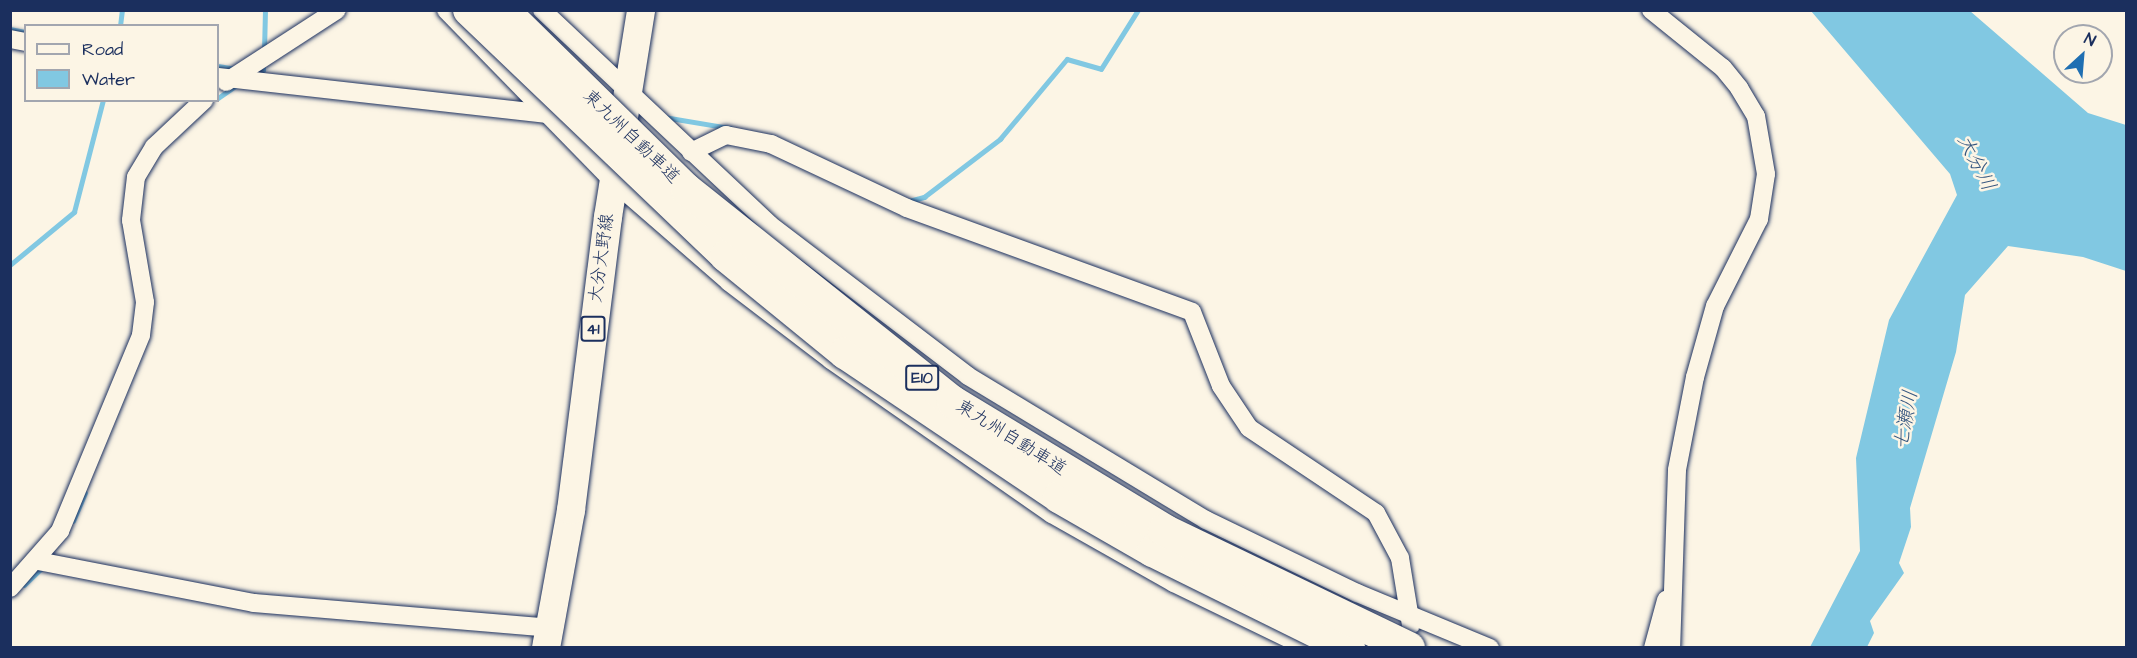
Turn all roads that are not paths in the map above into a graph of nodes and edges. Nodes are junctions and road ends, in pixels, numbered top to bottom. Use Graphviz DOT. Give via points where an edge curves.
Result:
graph roads {
  1 [pos="337,10"];
  2 [pos="447,10"];
  3 [pos="469,10"];
  4 [pos="503,10"];
  5 [pos="542,10"];
  6 [pos="641,10"];
  7 [pos="1652,10"];
  8 [pos="221,81"];
  9 [pos="628,94"];
  10 [pos="202,102"];
  11 [pos="550,114"];
  12 [pos="691,152"];
  13 [pos="613,181"];
  14 [pos="38,561"];
  15 [pos="1671,583"];
  16 [pos="10,588"];
  17 [pos="1410,616"];
  18 [pos="547,638"];
  19 [pos="1308,648"];
  20 [pos="1349,648"];
  21 [pos="1409,648"];
  22 [pos="1415,648"];
  23 [pos="1490,648"];
  24 [pos="1653,648"];
  25 [pos="1671,648"];
  1 -- 8 [label="street"];
  2 -- 11 [label="street"];
  3 -- 20 [label="highway, 東九州自動車道 / E10, bridge" via="718,249 845,353 1059,497 1163,556"];
  4 -- 21 [label="highway, 東九州自動車道 / E10, bridge" via="687,190 953,402 1164,530"];
  5 -- 9 [label="street"];
  6 -- 9 [label="main road, 大分大野線 / 41"];
  7 -- 15 [label="street" via="1723,68 1738,88 1756,116 1766,164 1759,219 1716,306 1695,377 1677,470"];
  8 -- 11 [label="street"];
  9 -- 12 [label="street"];
  9 -- 13 [label="main road, 大分大野線 / 41"];
  10 -- 14 [label="street" via="154,147 136,177 131,220 143,326 71,508"];
  11 -- 13 [label="street"];
  12 -- 17 [label="street" via="823,268 1045,426 1206,519"];
  12 -- 17 [label="street" via="726,135 771,144 907,208 1192,312 1221,386 1249,428 1271,447 1352,492 1376,513 1400,558"];
  13 -- 18 [label="main road, 大分大野線 / 41" via="571,510"];
  13 -- 19 [label="street" via="780,323 1015,492 1174,583"];
  14 -- 16 [label="street"];
  14 -- 18 [label="street" via="255,603"];
  15 -- 24 [label="street"];
  15 -- 25 [label="street"];
  17 -- 22 [label="street"];
  17 -- 23 [label="street"];
}
